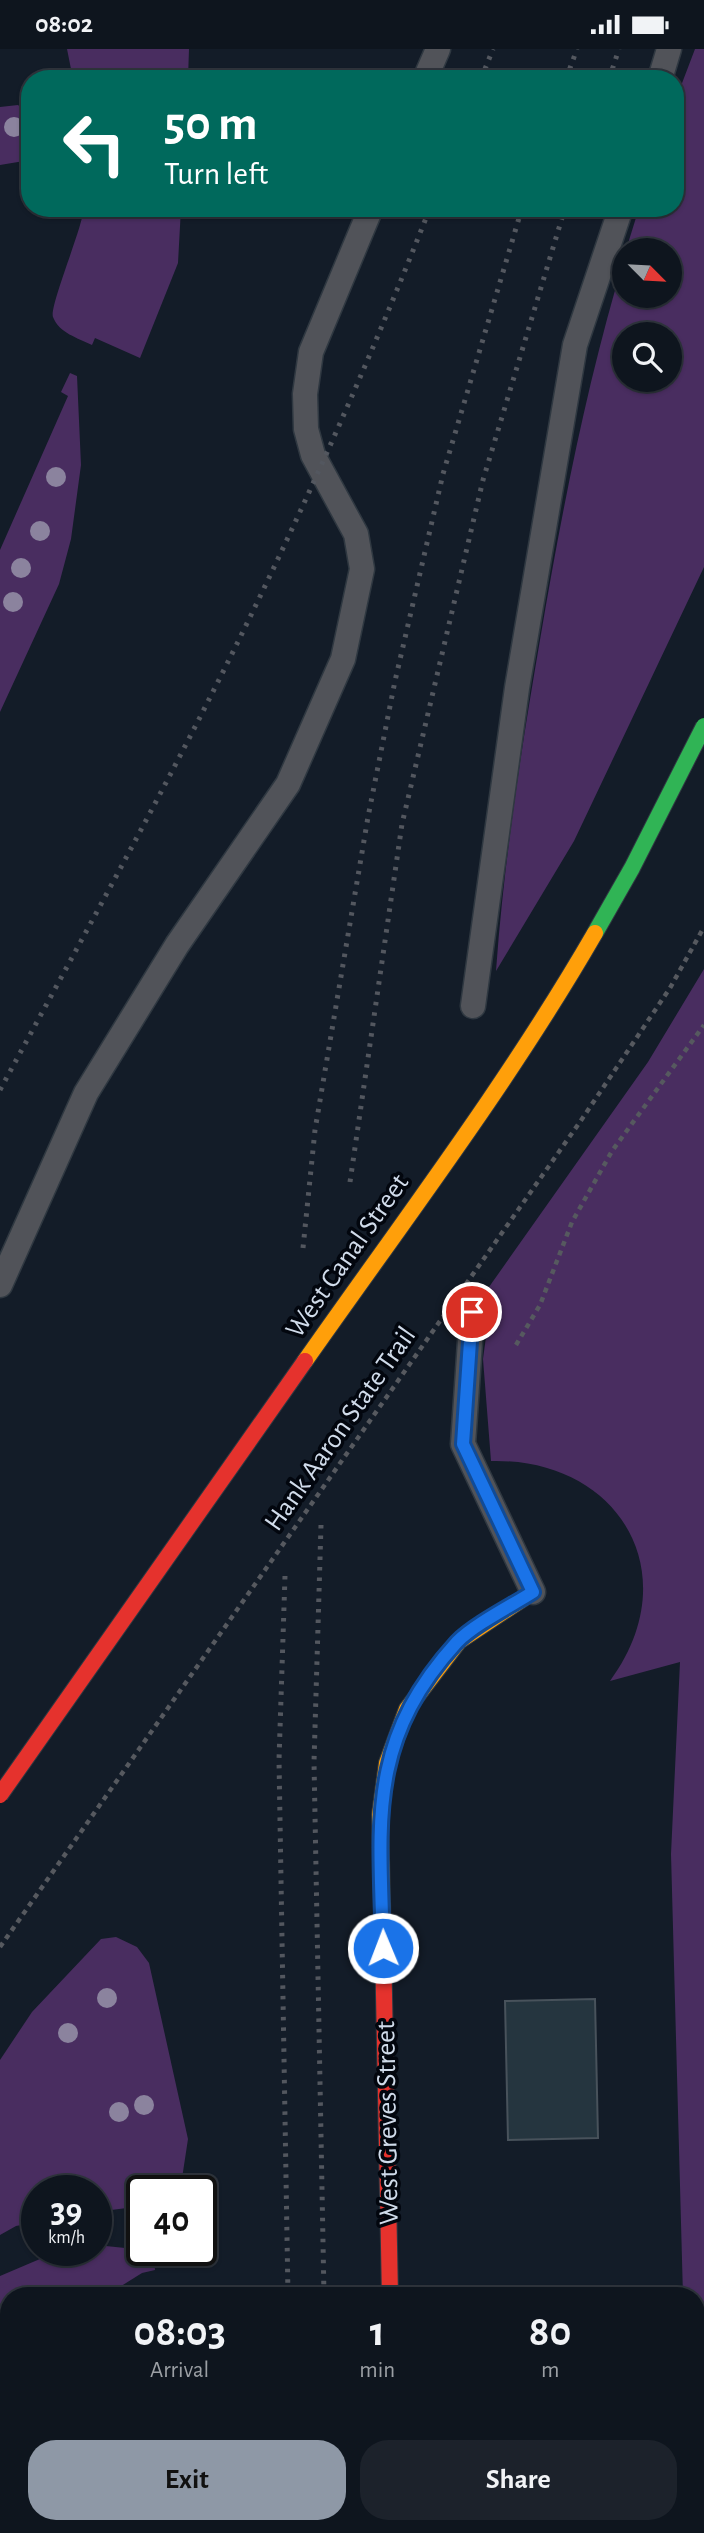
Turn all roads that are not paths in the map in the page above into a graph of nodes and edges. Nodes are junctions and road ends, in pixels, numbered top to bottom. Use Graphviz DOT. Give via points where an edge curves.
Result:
graph roads {
  1 [pos="438,49"];
  2 [pos="669,49"];
  3 [pos="429,70"];
  4 [pos="663,70"];
  5 [pos="367,217"];
  6 [pos="618,217"];
  7 [pos="704,726"];
  8 [pos="473,1006"];
  9 [pos="0,1285"];
  10 [pos="472,1312"];
  11 [pos="533,1592"];
  12 [pos="0,1795"];
  13 [pos="390,2287"];
  1 -- 3 [label="lane"];
  2 -- 4 [label="lane"];
  5 -- 9 [label="lane" via="311,352 305,394 306,429 313,455 356,534 362,569 343,659 288,784 177,945 86,1093"];
  6 -- 8 [label="lane" via="575,345 517,688"];
  7 -- 12 [label="street, West Canal Street, bridge" via="632,868 565,984"];
  10 -- 11 [label="lane" via="463,1444"];
  11 -- 13 [label="street, West Greves Street" via="459,1641 407,1709 387,1763 380,1815"];
}
